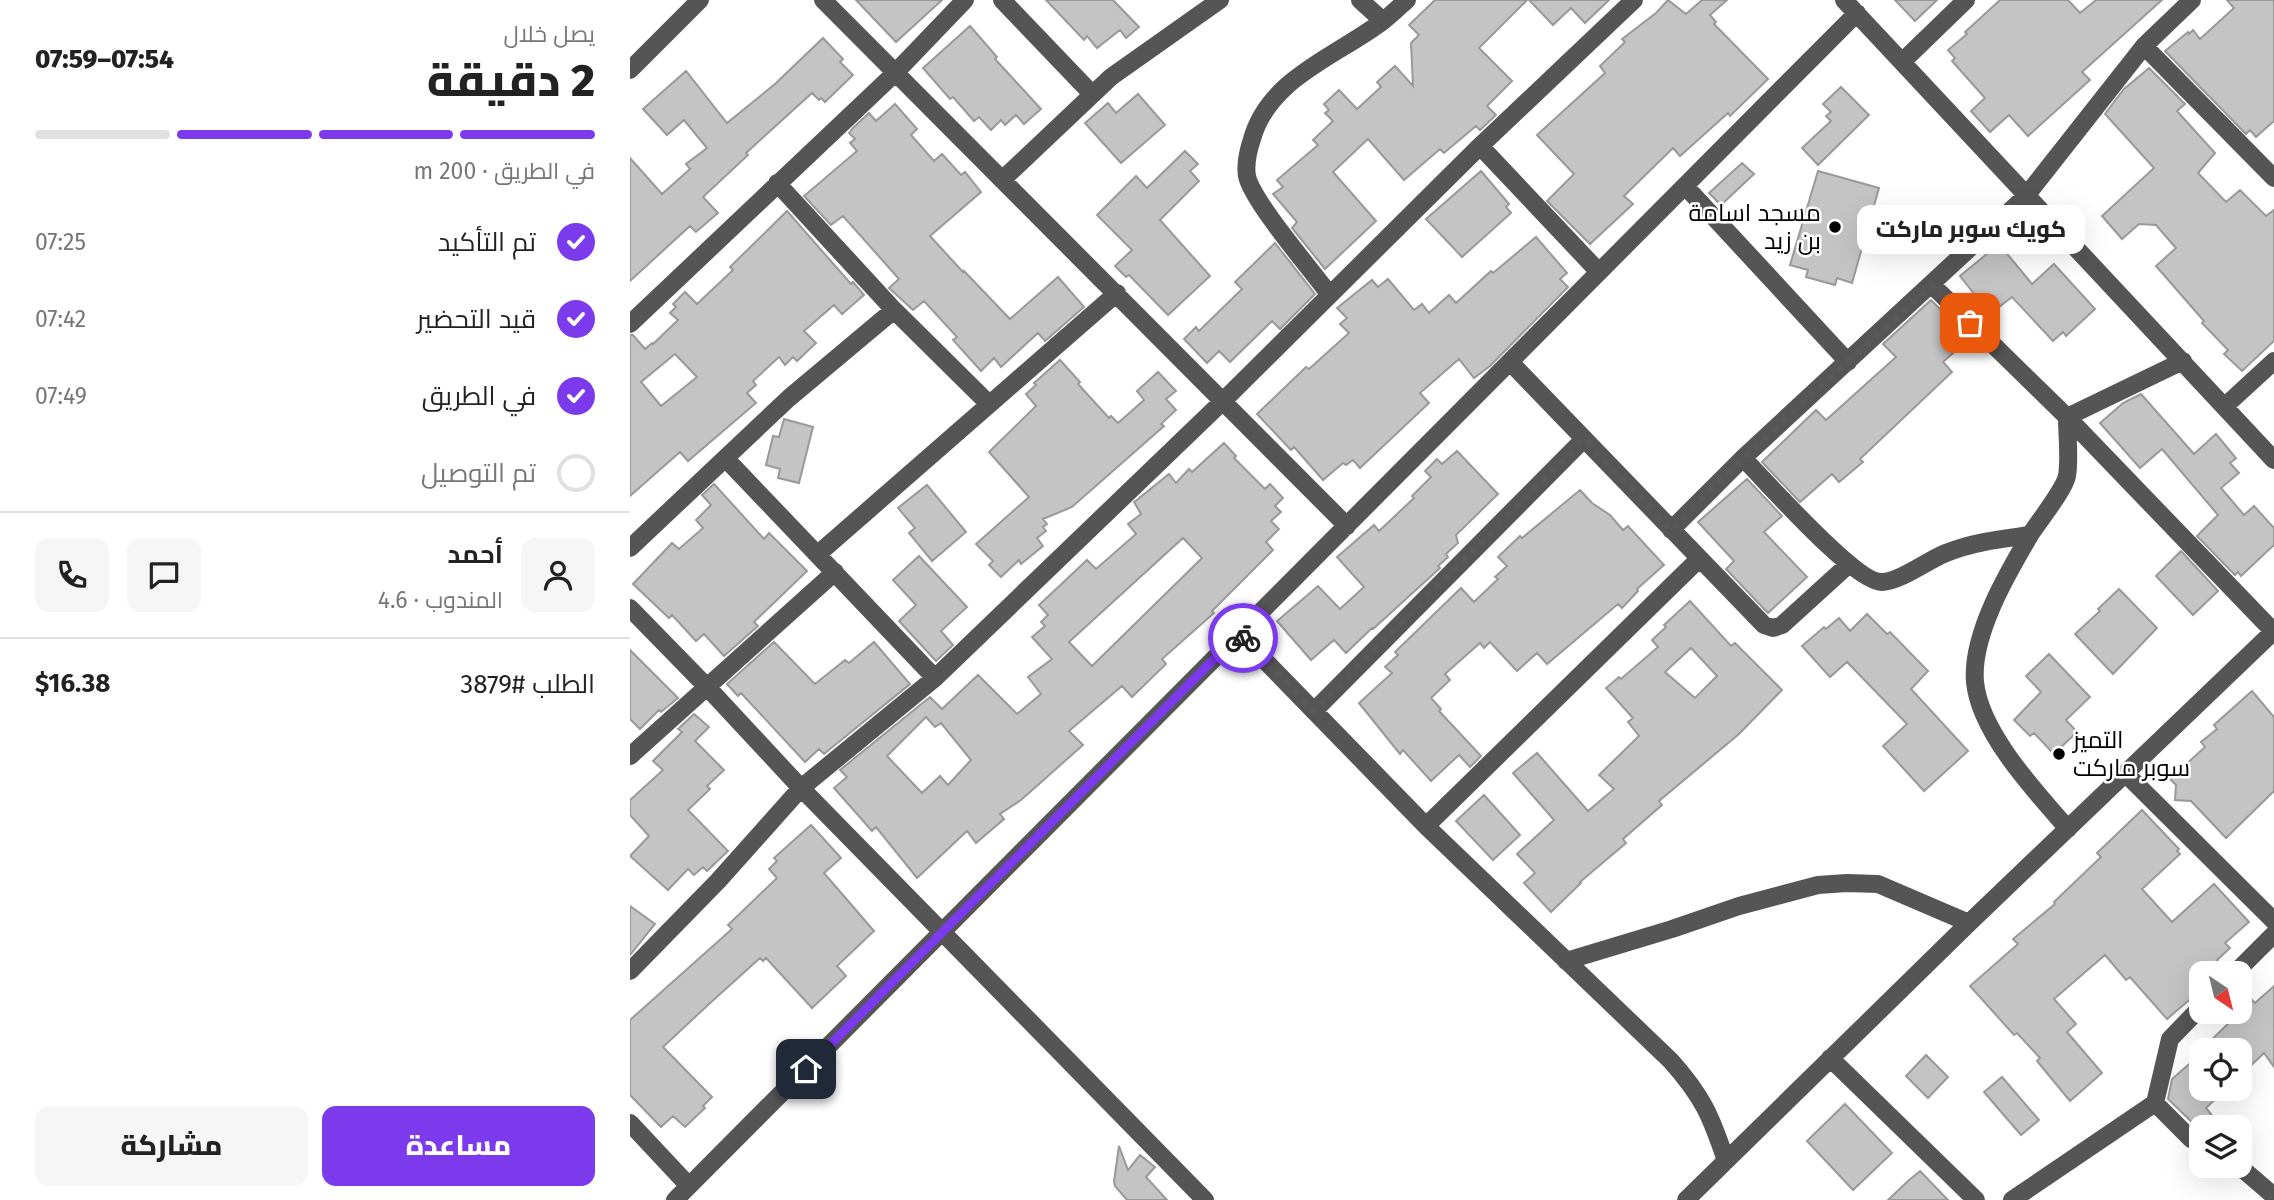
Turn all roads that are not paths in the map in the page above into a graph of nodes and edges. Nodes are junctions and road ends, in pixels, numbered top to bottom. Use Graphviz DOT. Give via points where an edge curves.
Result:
graph roads {
  1 [pos="700,0"];
  2 [pos="823,0"];
  3 [pos="965,0"];
  4 [pos="1002,0"];
  5 [pos="1220,0"];
  6 [pos="1360,0"];
  7 [pos="1407,0"];
  8 [pos="1634,0"];
  9 [pos="1844,0"];
  10 [pos="1966,0"];
  11 [pos="2192,0"];
  12 [pos="1857,13"];
  13 [pos="1382,21"];
  14 [pos="2144,46"];
  15 [pos="1903,61"];
  16 [pos="630,70"];
  17 [pos="894,74"];
  18 [pos="1092,94"];
  19 [pos="1480,146"];
  20 [pos="2272,171"];
  21 [pos="1002,180"];
  22 [pos="777,183"];
  23 [pos="1685,186"];
  24 [pos="2026,196"];
  25 [pos="1599,272"];
  26 [pos="1932,285"];
  27 [pos="1116,293"];
  28 [pos="1329,293"];
  29 [pos="894,310"];
  30 [pos="630,324"];
  31 [pos="2183,361"];
  32 [pos="2274,361"];
  33 [pos="1510,362"];
  34 [pos="1848,362"];
  35 [pos="1222,401"];
  36 [pos="989,404"];
  37 [pos="2224,407"];
  38 [pos="2067,417"];
  39 [pos="1584,439"];
  40 [pos="1743,458"];
  41 [pos="726,460"];
  42 [pos="2274,460"];
  43 [pos="1347,526"];
  44 [pos="1671,530"];
  45 [pos="2030,535"];
  46 [pos="630,548"];
  47 [pos="818,554"];
  48 [pos="1699,559"];
  49 [pos="1848,565"];
  50 [pos="835,572"];
  51 [pos="630,608"];
  52 [pos="2274,631"];
  53 [pos="1239,634"];
  54 [pos="935,678"];
  55 [pos="708,688"];
  56 [pos="1314,711"];
  57 [pos="630,756"];
  58 [pos="2125,773"];
  59 [pos="801,788"];
  60 [pos="1426,826"];
  61 [pos="2068,829"];
  62 [pos="2274,921"];
  63 [pos="1969,923"];
  64 [pos="942,932"];
  65 [pos="2274,934"];
  66 [pos="1566,961"];
  67 [pos="2247,961"];
  68 [pos="630,971"];
  69 [pos="2189,1020"];
  70 [pos="1830,1058"];
  71 [pos="2155,1103"];
  72 [pos="630,1123"];
  73 [pos="2189,1137"];
  74 [pos="1726,1161"];
  75 [pos="2251,1178"];
  76 [pos="689,1186"];
  77 [pos="2268,1196"];
  78 [pos="676,1200"];
  79 [pos="1205,1200"];
  80 [pos="1686,1200"];
  81 [pos="1976,1200"];
  82 [pos="2012,1200"];
  1 -- 16 [label="street"];
  2 -- 17 [label="street"];
  3 -- 17 [label="street"];
  4 -- 18 [label="street"];
  5 -- 18 [label="street"];
  6 -- 13 [label="street"];
  7 -- 13 [label="street"];
  8 -- 19 [label="street"];
  9 -- 12 [label="street"];
  10 -- 15 [label="street"];
  11 -- 14 [label="street"];
  12 -- 15 [label="street"];
  12 -- 23 [label="street"];
  13 -- 28 [label="street" via="1282,90 1255,128 1247,158 1247,177 1256,196"];
  14 -- 20 [label="street"];
  14 -- 24 [label="street"];
  15 -- 24 [label="street"];
  17 -- 21 [label="street"];
  17 -- 22 [label="street"];
  18 -- 21 [label="street"];
  19 -- 25 [label="street"];
  19 -- 28 [label="street"];
  21 -- 27 [label="street"];
  22 -- 29 [label="street"];
  22 -- 30 [label="street"];
  23 -- 25 [label="street"];
  23 -- 34 [label="street"];
  24 -- 26 [label="street"];
  24 -- 31 [label="street"];
  25 -- 33 [label="street"];
  26 -- 34 [label="street"];
  26 -- 38 [label="street"];
  27 -- 35 [label="street"];
  27 -- 36 [label="street"];
  28 -- 35 [label="street"];
  29 -- 36 [label="street"];
  29 -- 41 [label="street" via="789,398"];
  31 -- 37 [label="street"];
  31 -- 38 [label="street"];
  32 -- 37 [label="street"];
  33 -- 39 [label="street"];
  33 -- 43 [label="street"];
  34 -- 40 [label="street"];
  35 -- 43 [label="street"];
  35 -- 54 [label="street"];
  36 -- 47 [label="street"];
  37 -- 42 [label="street"];
  38 -- 45 [label="street" via="2067,477"];
  38 -- 52 [label="street"];
  39 -- 44 [label="street"];
  39 -- 56 [label="street"];
  40 -- 44 [label="street"];
  40 -- 49 [label="street"];
  41 -- 46 [label="street"];
  41 -- 47 [label="street"];
  43 -- 53 [label="street"];
  44 -- 48 [label="street"];
  45 -- 49 [label="street" via="1963,547 1883,582 1870,580"];
  45 -- 61 [label="street" via="1994,603 1977,651 1975,683 1996,737"];
  47 -- 50 [label="street"];
  48 -- 49 [label="street" via="1764,625 1773,628"];
  48 -- 60 [label="street"];
  50 -- 54 [label="street"];
  50 -- 55 [label="street"];
  51 -- 55 [label="street"];
  52 -- 58 [label="street"];
  53 -- 56 [label="street"];
  53 -- 64 [label="street"];
  54 -- 59 [label="street"];
  55 -- 57 [label="street"];
  55 -- 59 [label="street"];
  56 -- 60 [label="street"];
  58 -- 61 [label="street"];
  58 -- 62 [label="street"];
  59 -- 64 [label="street"];
  59 -- 68 [label="street"];
  60 -- 66 [label="street"];
  61 -- 63 [label="street"];
  63 -- 66 [label="street" via="1878,884 1818,885"];
  63 -- 70 [label="street"];
  64 -- 76 [label="street"];
  64 -- 79 [label="street"];
  65 -- 67 [label="street"];
  66 -- 74 [label="street" via="1694,1087 1711,1115"];
  69 -- 71 [label="street" via="2170,1040"];
  70 -- 74 [label="street"];
  70 -- 81 [label="street"];
  71 -- 73 [label="street"];
  71 -- 82 [label="street"];
  72 -- 76 [label="street"];
  74 -- 80 [label="street"];
  75 -- 77 [label="street"];
  76 -- 78 [label="street"];
}
